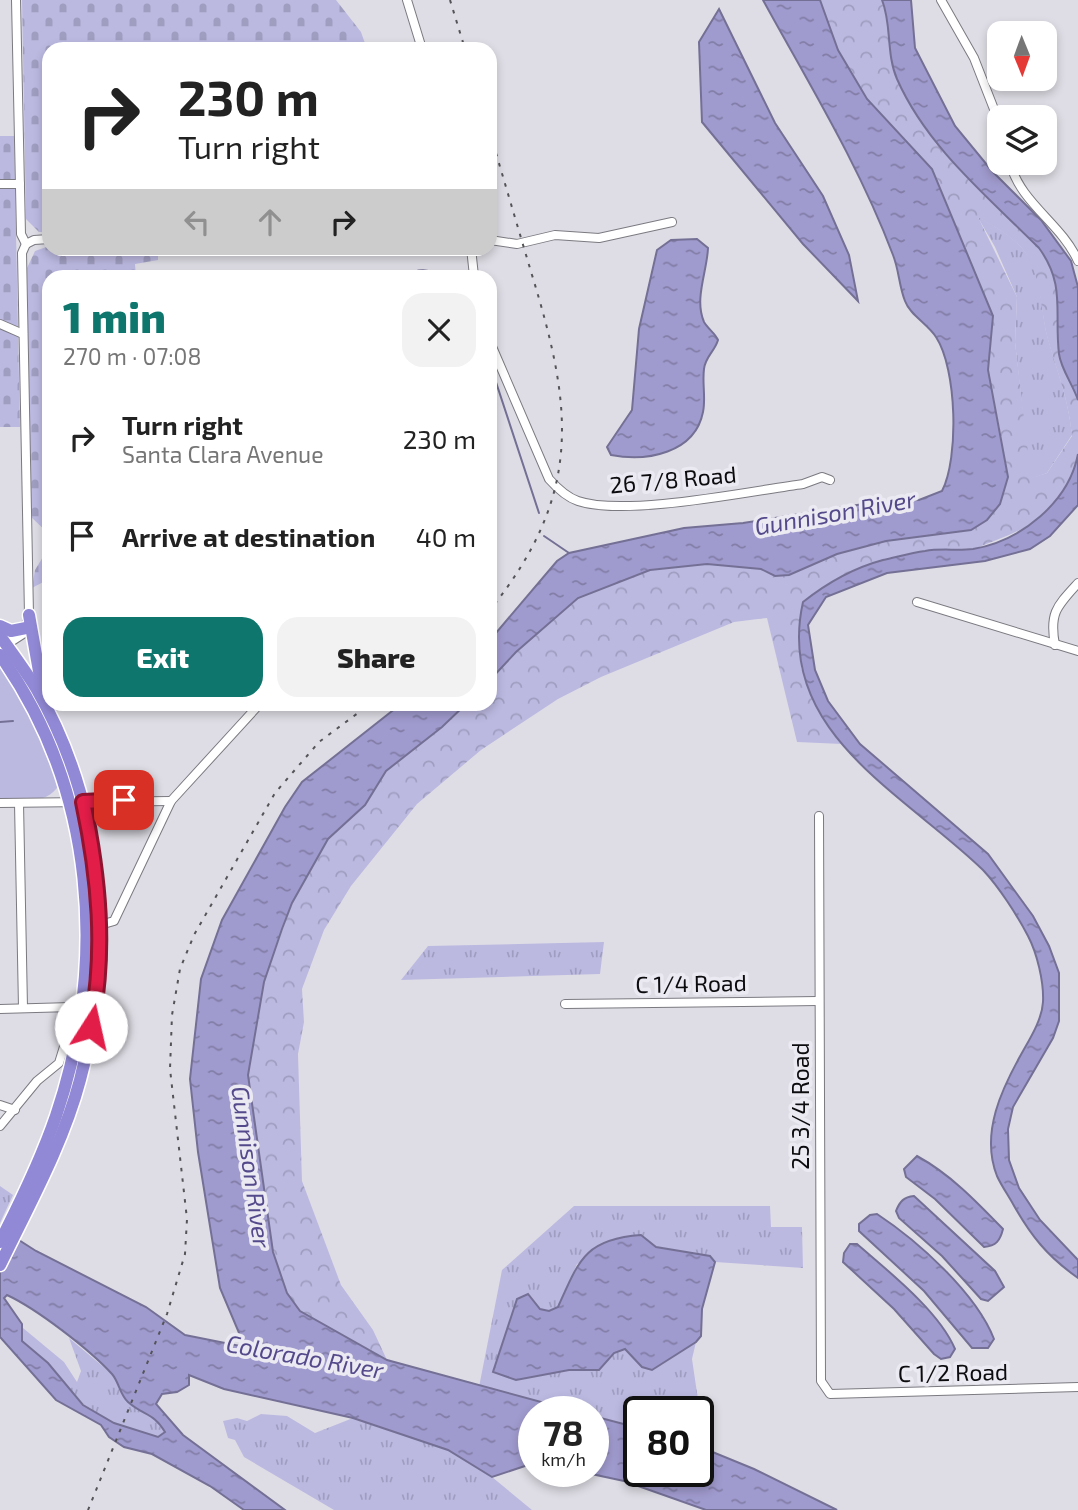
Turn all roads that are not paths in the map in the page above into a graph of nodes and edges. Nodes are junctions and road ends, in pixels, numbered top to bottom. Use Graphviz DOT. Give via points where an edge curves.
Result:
graph roads {
  1 [pos="16,0"];
  2 [pos="407,0"];
  3 [pos="941,0"];
  4 [pos="420,42"];
  5 [pos="992,105"];
  6 [pos="1014,175"];
  7 [pos="0,184"];
  8 [pos="20,184"];
  9 [pos="672,222"];
  10 [pos="42,239"];
  11 [pos="497,241"];
  12 [pos="26,244"];
  13 [pos="1078,261"];
  14 [pos="0,324"];
  15 [pos="23,334"];
  16 [pos="497,358"];
  17 [pos="830,480"];
  18 [pos="1078,583"];
  19 [pos="916,602"];
  20 [pos="27,622"];
  21 [pos="0,626"];
  22 [pos="2,645"];
  23 [pos="1055,645"];
  24 [pos="1078,651"];
  25 [pos="42,686"];
  26 [pos="42,702"];
  27 [pos="48,711"];
  28 [pos="253,711"];
  29 [pos="171,801"];
  30 [pos="77,802"];
  31 [pos="0,803"];
  32 [pos="19,803"];
  33 [pos="819,816"];
  34 [pos="94,909"];
  35 [pos="100,925"];
  36 [pos="96,1000"];
  37 [pos="818,1001"];
  38 [pos="565,1004"];
  39 [pos="68,1007"];
  40 [pos="82,1007"];
  41 [pos="23,1008"];
  42 [pos="0,1009"];
  43 [pos="0,1105"];
  44 [pos="15,1110"];
  45 [pos="0,1126"];
  46 [pos="61,1137"];
  47 [pos="43,1163"];
  48 [pos="24,1204"];
  49 [pos="0,1242"];
  50 [pos="0,1265"];
  51 [pos="1078,1387"];
  52 [pos="830,1394"];
  1 -- 8 [label="street"];
  2 -- 4 [label="street"];
  3 -- 5 [label="street" via="974,58"];
  6 -- 13 [label="street" via="1018,188 1071,246"];
  7 -- 8 [label="street"];
  8 -- 12 [label="street" via="21,234"];
  9 -- 11 [label="street" via="599,238 555,235 517,244"];
  10 -- 12 [label="street"];
  12 -- 15 [label="street" via="22,253"];
  14 -- 15 [label="street"];
  15 -- 20 [label="street"];
  16 -- 17 [label="street, 26 7/8 Road" via="549,479 580,502 642,504 822,477"];
  18 -- 23 [label="street" via="1058,604 1051,622"];
  19 -- 23 [label="street"];
  20 -- 21 [label="highway" via="11,631"];
  20 -- 22 [label="street" via="19,638"];
  20 -- 25 [label="highway"];
  22 -- 26 [label="highway"];
  22 -- 30 [label="highway"];
  23 -- 24 [label="street"];
  27 -- 30 [label="highway"];
  28 -- 29 [label="street"];
  29 -- 30 [label="street"];
  29 -- 35 [label="street" via="114,921"];
  30 -- 32 [label="street"];
  30 -- 34 [label="highway"];
  31 -- 32 [label="street"];
  32 -- 41 [label="street"];
  33 -- 37 [label="street, 25 3/4 Road"];
  34 -- 35 [label="highway"];
  34 -- 36 [label="highway" via="91,991"];
  34 -- 40 [label="highway"];
  35 -- 36 [label="highway"];
  36 -- 46 [label="highway" via="80,1080"];
  37 -- 38 [label="street, C 1/4 Road"];
  37 -- 52 [label="street, 25 3/4 Road" via="821,1381"];
  39 -- 40 [label="street"];
  39 -- 41 [label="street"];
  39 -- 44 [label="street" via="67,1037 59,1063 37,1081"];
  40 -- 46 [label="highway" via="87,1023"];
  40 -- 47 [label="highway"];
  41 -- 42 [label="street"];
  43 -- 44 [label="street"];
  44 -- 45 [label="street"];
  46 -- 47 [label="highway"];
  47 -- 48 [label="highway"];
  48 -- 49 [label="highway"];
  48 -- 50 [label="highway"];
  51 -- 52 [label="street, C 1/2 Road"];
}
